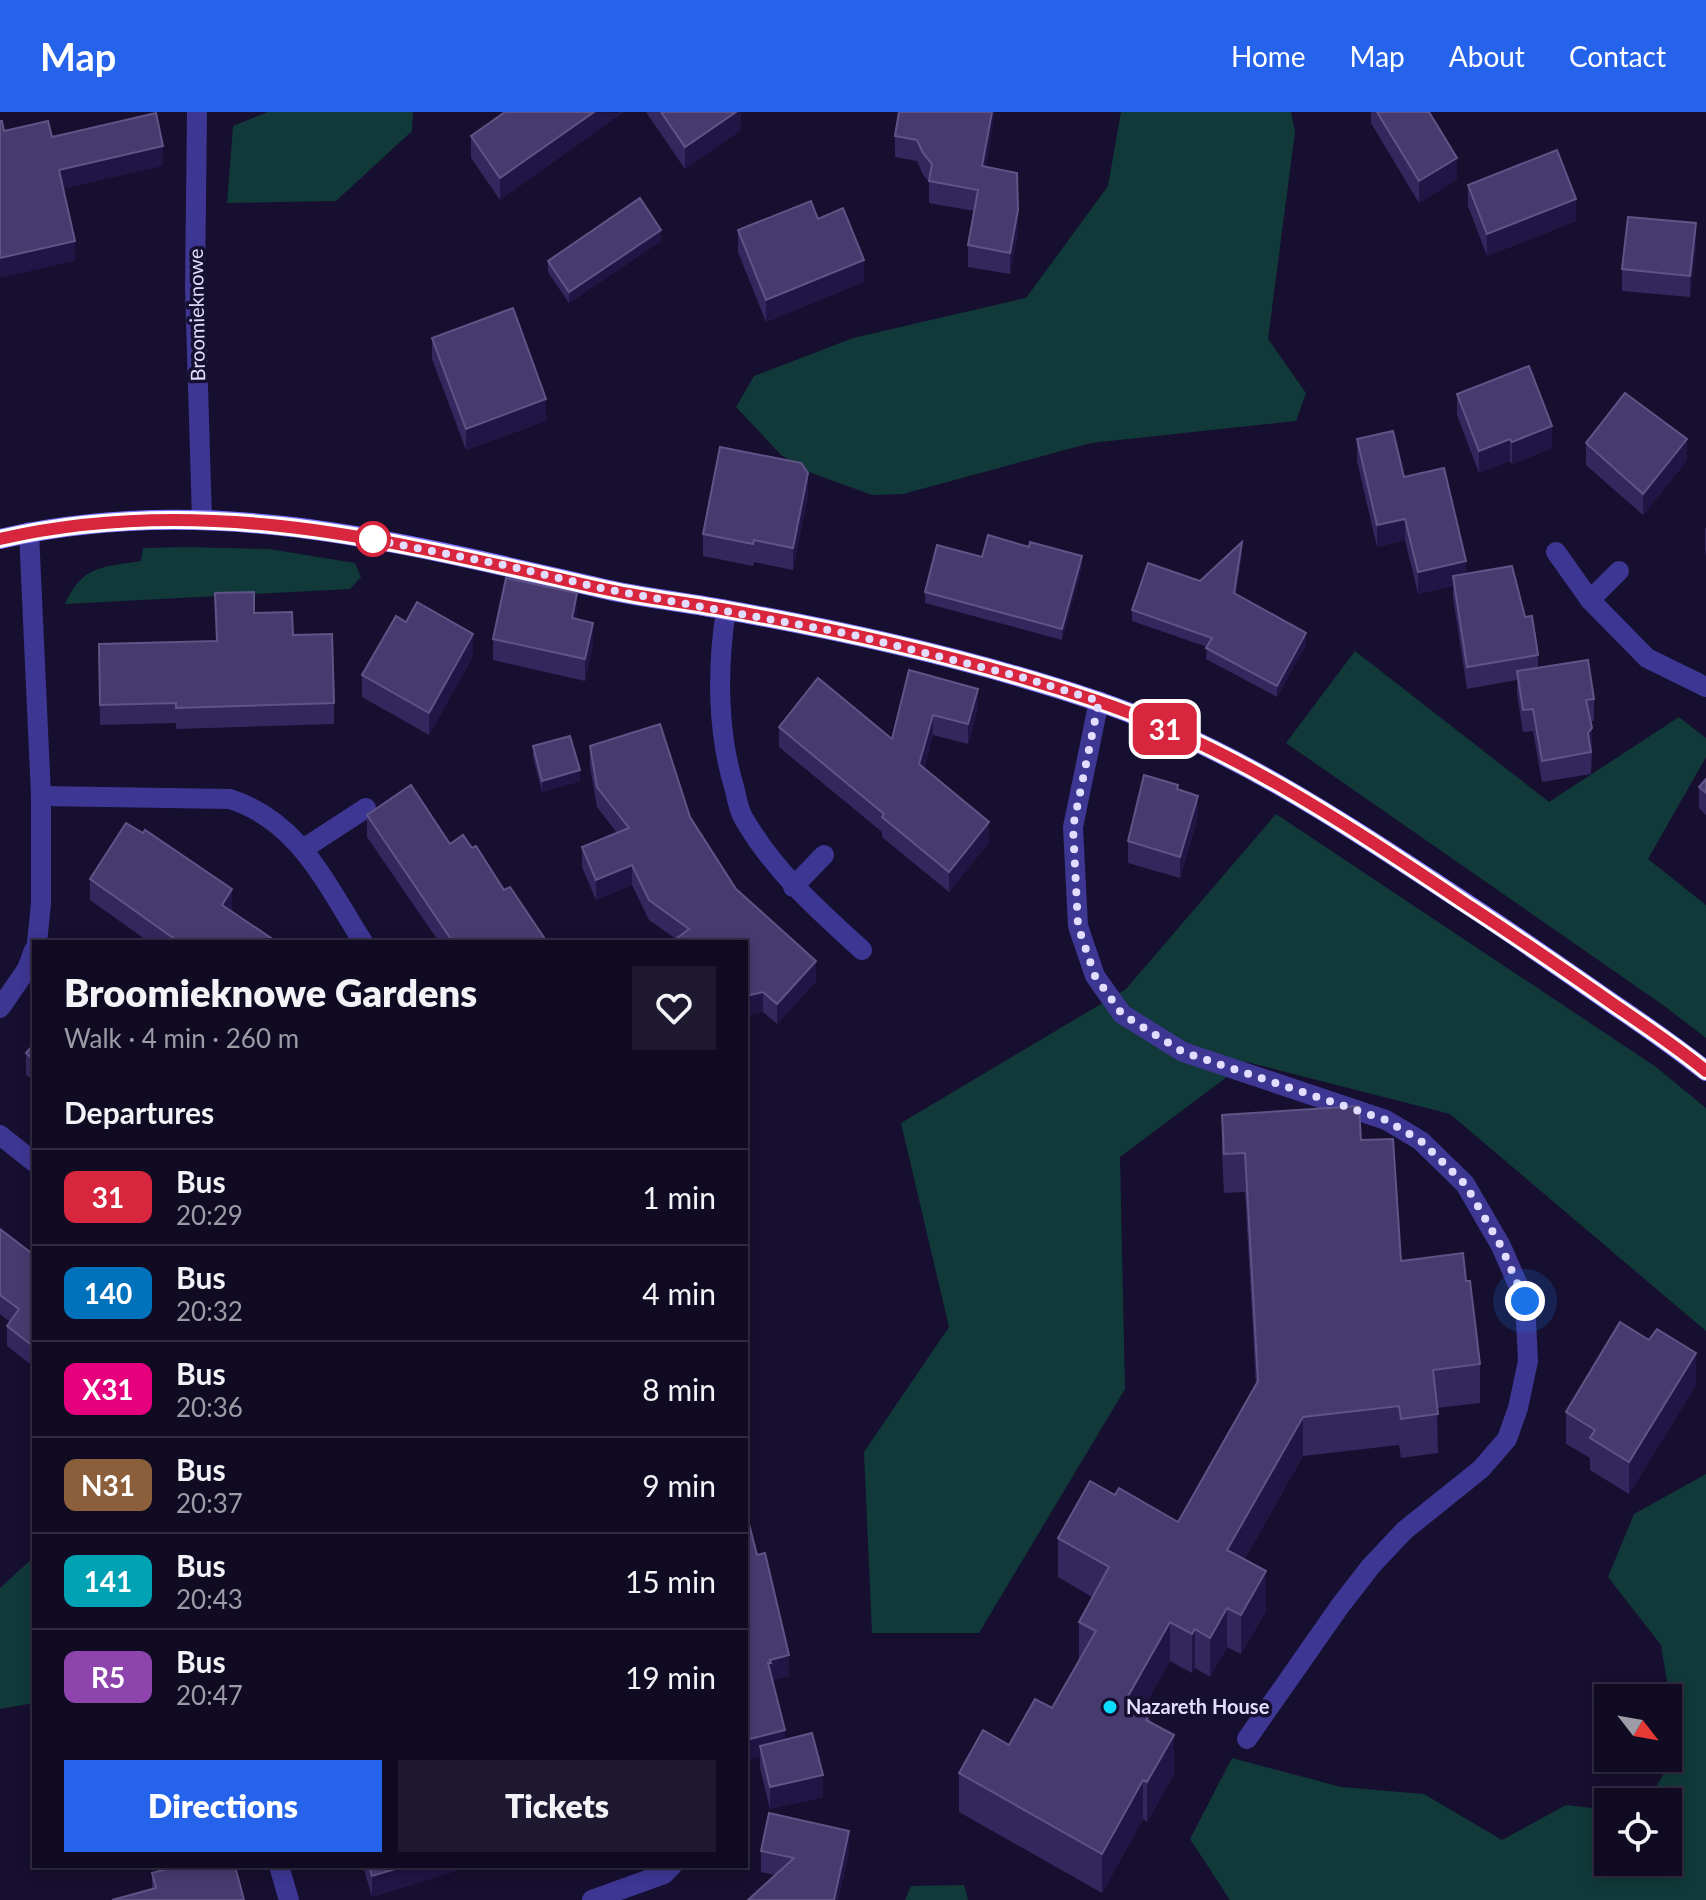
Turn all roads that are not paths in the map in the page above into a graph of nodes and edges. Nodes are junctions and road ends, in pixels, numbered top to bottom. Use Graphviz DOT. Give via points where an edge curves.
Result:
graph roads {
  1 [pos="197,112"];
  2 [pos="202,519"];
  3 [pos="29,532"];
  4 [pos="0,539"];
  5 [pos="1556,552"];
  6 [pos="1619,571"];
  7 [pos="1590,600"];
  8 [pos="726,610"];
  9 [pos="1706,687"];
  10 [pos="1099,701"];
  11 [pos="41,796"];
  12 [pos="366,808"];
  13 [pos="303,849"];
  14 [pos="824,855"];
  15 [pos="793,887"];
  16 [pos="37,940"];
  17 [pos="362,940"];
  18 [pos="862,950"];
  19 [pos="32,955"];
  20 [pos="0,1008"];
  21 [pos="1706,1071"];
  22 [pos="0,1135"];
  23 [pos="32,1160"];
  24 [pos="1247,1739"];
  25 [pos="280,1868"];
  26 [pos="670,1868"];
  27 [pos="289,1900"];
  28 [pos="592,1900"];
  1 -- 2 [label="street, Broomieknowe" via="195,288"];
  2 -- 3 [label="main road"];
  2 -- 8 [label="main road" via="388,541"];
  3 -- 4 [label="main road"];
  3 -- 11 [label="street"];
  5 -- 7 [label="street"];
  6 -- 7 [label="street"];
  7 -- 9 [label="street" via="1647,658"];
  8 -- 10 [label="main road" via="850,634"];
  8 -- 15 [label="street" via="722,725 728,767 743,818"];
  10 -- 21 [label="main road" via="1238,762 1326,811"];
  10 -- 24 [label="street" via="1073,827 1078,926 1095,976 1122,1014 1183,1052 1386,1120 1421,1141 1465,1184 1525,1301 1528,1361 1507,1439 1481,1469 1405,1530 1371,1566"];
  11 -- 13 [label="street" via="230,799 279,823"];
  11 -- 16 [label="street"];
  12 -- 13 [label="street"];
  13 -- 17 [label="street"];
  14 -- 15 [label="street"];
  15 -- 18 [label="street"];
  19 -- 20 [label="street"];
  22 -- 23 [label="street"];
  25 -- 27 [label="street"];
  26 -- 28 [label="street"];
}
